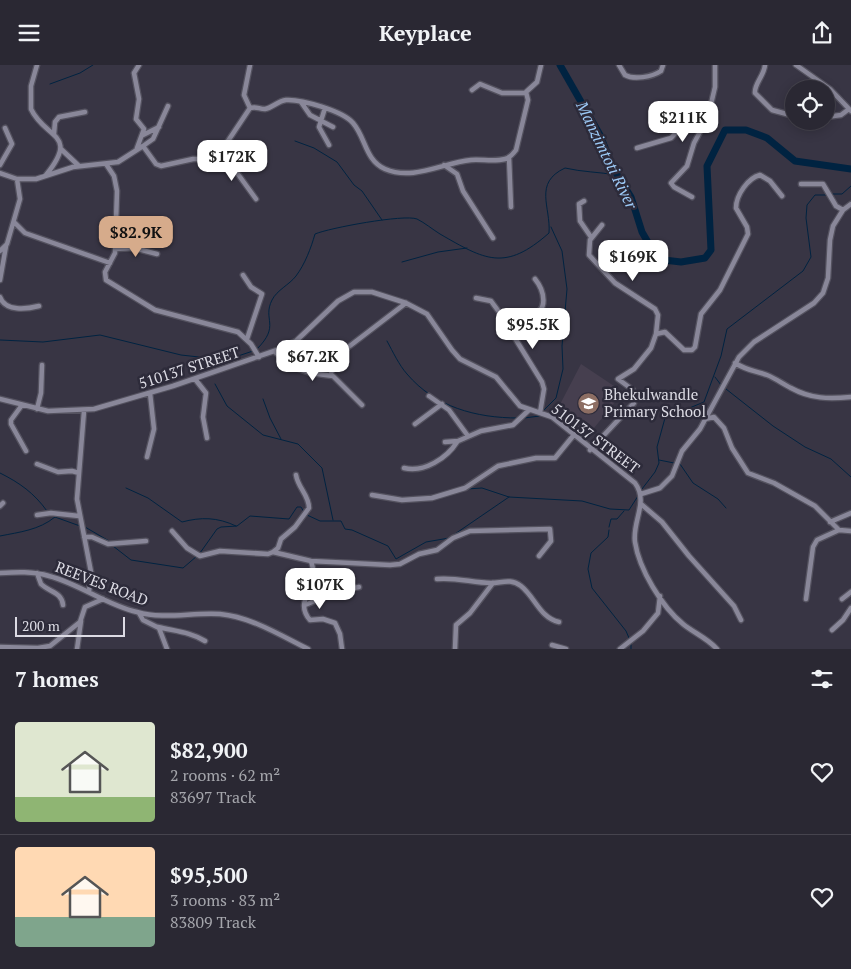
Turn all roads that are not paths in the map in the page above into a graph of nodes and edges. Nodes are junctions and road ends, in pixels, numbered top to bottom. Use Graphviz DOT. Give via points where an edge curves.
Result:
graph roads {
  1 [pos="139,65"];
  2 [pos="250,65"];
  3 [pos="541,65"];
  4 [pos="620,65"];
  5 [pos="663,65"];
  6 [pos="714,65"];
  7 [pos="765,65"];
  8 [pos="796,65"];
  9 [pos="35,66"];
  10 [pos="472,90"];
  11 [pos="526,93"];
  12 [pos="301,102"];
  13 [pos="168,106"];
  14 [pos="250,108"];
  15 [pos="325,108"];
  16 [pos="850,110"];
  17 [pos="85,112"];
  18 [pos="710,112"];
  19 [pos="785,114"];
  20 [pos="835,116"];
  21 [pos="319,121"];
  22 [pos="160,127"];
  23 [pos="334,127"];
  24 [pos="4,128"];
  25 [pos="54,134"];
  26 [pos="142,136"];
  27 [pos="329,145"];
  28 [pos="143,146"];
  29 [pos="637,148"];
  30 [pos="61,149"];
  31 [pos="136,150"];
  32 [pos="217,157"];
  33 [pos="509,157"];
  34 [pos="106,164"];
  35 [pos="0,165"];
  36 [pos="444,165"];
  37 [pos="79,166"];
  38 [pos="0,173"];
  39 [pos="45,176"];
  40 [pos="17,179"];
  41 [pos="800,184"];
  42 [pos="782,196"];
  43 [pos="692,197"];
  44 [pos="256,199"];
  45 [pos="584,201"];
  46 [pos="851,204"];
  47 [pos="511,207"];
  48 [pos="843,210"];
  49 [pos="14,222"];
  50 [pos="602,225"];
  51 [pos="591,237"];
  52 [pos="493,238"];
  53 [pos="7,244"];
  54 [pos="115,249"];
  55 [pos="0,251"];
  56 [pos="158,254"];
  57 [pos="110,263"];
  58 [pos="243,275"];
  59 [pos="535,279"];
  60 [pos="0,280"];
  61 [pos="0,297"];
  62 [pos="476,298"];
  63 [pos="406,303"];
  64 [pos="39,306"];
  65 [pos="505,321"];
  66 [pos="656,334"];
  67 [pos="247,339"];
  68 [pos="275,352"];
  69 [pos="258,357"];
  70 [pos="734,363"];
  71 [pos="42,365"];
  72 [pos="331,375"];
  73 [pos="195,379"];
  74 [pos="150,393"];
  75 [pos="429,395"];
  76 [pos="851,397"];
  77 [pos="0,399"];
  78 [pos="442,404"];
  79 [pos="22,405"];
  80 [pos="362,405"];
  81 [pos="711,408"];
  82 [pos="38,409"];
  83 [pos="529,410"];
  84 [pos="84,411"];
  85 [pos="540,413"];
  86 [pos="714,417"];
  87 [pos="706,419"];
  88 [pos="415,424"];
  89 [pos="573,436"];
  90 [pos="468,437"];
  91 [pos="207,438"];
  92 [pos="458,441"];
  93 [pos="445,442"];
  94 [pos="590,450"];
  95 [pos="26,451"];
  96 [pos="148,457"];
  97 [pos="37,464"];
  98 [pos="404,468"];
  99 [pos="79,473"];
  100 [pos="296,475"];
  101 [pos="642,494"];
  102 [pos="372,495"];
  103 [pos="641,503"];
  104 [pos="851,513"];
  105 [pos="38,515"];
  106 [pos="80,516"];
  107 [pos="830,522"];
  108 [pos="172,531"];
  109 [pos="839,531"];
  110 [pos="851,531"];
  111 [pos="84,537"];
  112 [pos="146,541"];
  113 [pos="273,552"];
  114 [pos="538,556"];
  115 [pos="311,561"];
  116 [pos="0,573"];
  117 [pos="37,573"];
  118 [pos="437,579"];
  119 [pos="492,585"];
  120 [pos="359,587"];
  121 [pos="90,592"];
  122 [pos="851,592"];
  123 [pos="660,596"];
  124 [pos="103,599"];
  125 [pos="806,599"];
  126 [pos="842,599"];
  127 [pos="63,605"];
  128 [pos="305,605"];
  129 [pos="851,608"];
  130 [pos="139,613"];
  131 [pos="81,619"];
  132 [pos="741,620"];
  133 [pos="559,622"];
  134 [pos="158,627"];
  135 [pos="832,630"];
  136 [pos="206,641"];
  137 [pos="552,645"];
  138 [pos="0,647"];
  139 [pos="43,649"];
  140 [pos="77,649"];
  141 [pos="167,649"];
  142 [pos="308,649"];
  143 [pos="342,649"];
  144 [pos="455,649"];
  145 [pos="566,649"];
  146 [pos="620,649"];
  147 [pos="717,649"];
  1 -- 26 [label="street" via="134,73 140,99 136,119 144,127"];
  2 -- 14 [label="street" via="244,95"];
  3 -- 11 [label="street" via="537,82"];
  4 -- 5 [label="street" via="625,75 634,77 657,74"];
  6 -- 18 [label="street" via="715,87"];
  7 -- 19 [label="street" via="755,93 772,110"];
  8 -- 16 [label="street" via="830,89"];
  9 -- 25 [label="street" via="31,109"];
  10 -- 11 [label="street" via="480,84 502,93"];
  11 -- 33 [label="street" via="528,100 524,119 516,149"];
  12 -- 14 [label="street" via="286,100 267,108"];
  12 -- 15 [label="street"];
  12 -- 21 [label="street"];
  13 -- 22 [label="street"];
  14 -- 32 [label="street"];
  15 -- 21 [label="street"];
  15 -- 36 [label="street" via="353,122 367,151 379,165 400,173 417,173"];
  16 -- 20 [label="street"];
  17 -- 25 [label="street" via="59,117"];
  18 -- 29 [label="street" via="689,119 671,138"];
  18 -- 43 [label="street" via="694,143 687,166 672,183"];
  21 -- 23 [label="street"];
  21 -- 27 [label="street" via="319,129"];
  22 -- 26 [label="street"];
  22 -- 28 [label="street" via="153,139"];
  24 -- 35 [label="street" via="12,143"];
  25 -- 30 [label="street"];
  26 -- 31 [label="street"];
  28 -- 31 [label="street"];
  28 -- 32 [label="street" via="162,167"];
  30 -- 37 [label="street"];
  30 -- 39 [label="street" via="58,159"];
  31 -- 34 [label="street" via="120,162"];
  32 -- 44 [label="street" via="235,170"];
  33 -- 36 [label="street"];
  33 -- 47 [label="street"];
  34 -- 37 [label="street"];
  34 -- 54 [label="street" via="114,176 117,191"];
  36 -- 52 [label="street" via="457,173 463,191"];
  37 -- 39 [label="street"];
  38 -- 40 [label="street"];
  39 -- 40 [label="street"];
  40 -- 49 [label="street" via="21,192"];
  41 -- 48 [label="street" via="823,183 836,207"];
  42 -- 66 [label="street" via="770,181 760,175 753,178 738,197 736,210 748,234 720,290 700,314 695,347 684,350 665,332"];
  45 -- 51 [label="street" via="579,204 579,218"];
  46 -- 48 [label="street"];
  48 -- 70 [label="street" via="833,226 828,278 823,293 814,303 754,342"];
  49 -- 53 [label="street"];
  49 -- 57 [label="street" via="25,233"];
  50 -- 51 [label="street"];
  51 -- 66 [label="street" via="589,250 595,262 615,283 657,312"];
  53 -- 55 [label="street"];
  53 -- 60 [label="street"];
  54 -- 56 [label="street" via="134,247"];
  54 -- 57 [label="street"];
  57 -- 67 [label="street" via="104,273 106,280 151,308 231,330"];
  58 -- 67 [label="street" via="251,287 262,294"];
  59 -- 65 [label="street" via="544,293 543,305 533,315 511,315"];
  61 -- 64 [label="street" via="2,303 10,307"];
  62 -- 65 [label="street" via="491,301"];
  63 -- 68 [label="street, 510137 STREET" via="372,292 354,292 338,301 296,341"];
  63 -- 72 [label="street" via="338,355"];
  63 -- 83 [label="street, 510137 STREET" via="426,314 460,359 498,378 518,404"];
  65 -- 85 [label="street" via="542,382"];
  66 -- 94 [label="street" via="651,348 634,369 618,379 633,390 634,403"];
  67 -- 69 [label="street"];
  68 -- 69 [label="street, 510137 STREET"];
  68 -- 72 [label="street" via="293,367"];
  69 -- 73 [label="street, 510137 STREET"];
  70 -- 76 [label="street" via="814,397 829,400"];
  70 -- 81 [label="street"];
  71 -- 82 [label="street"];
  72 -- 80 [label="street"];
  73 -- 74 [label="street, 510137 STREET"];
  73 -- 91 [label="street" via="206,393 203,417"];
  74 -- 84 [label="street, 510137 STREET"];
  74 -- 96 [label="street" via="155,423"];
  75 -- 78 [label="street"];
  77 -- 79 [label="street, 510137 STREET"];
  78 -- 88 [label="street"];
  78 -- 90 [label="street" via="450,410"];
  79 -- 82 [label="street, 510137 STREET"];
  79 -- 95 [label="street" via="11,423"];
  81 -- 86 [label="street"];
  81 -- 87 [label="street"];
  82 -- 84 [label="street, 510137 STREET"];
  83 -- 85 [label="street, 510137 STREET"];
  83 -- 90 [label="street" via="513,425 486,429"];
  84 -- 99 [label="street"];
  85 -- 89 [label="street, 510137 STREET" via="552,417"];
  86 -- 87 [label="street"];
  86 -- 107 [label="street" via="724,428 748,473 774,483 815,506"];
  87 -- 101 [label="street" via="686,445 669,480 660,488"];
  89 -- 94 [label="street, 510137 STREET"];
  89 -- 102 [label="street" via="555,458 536,458 498,466 465,488 447,494 402,500"];
  90 -- 92 [label="street"];
  92 -- 93 [label="street"];
  92 -- 98 [label="street" via="447,455 428,465 415,470"];
  94 -- 101 [label="street, 510137 STREET" via="630,477"];
  97 -- 99 [label="street" via="58,472"];
  99 -- 106 [label="street" via="77,499"];
  100 -- 113 [label="street" via="308,498 309,508"];
  101 -- 103 [label="street, 510137 STREET"];
  103 -- 123 [label="street, 510137 STREET" via="635,527 636,543 643,569"];
  103 -- 132 [label="street" via="662,521 734,607"];
  104 -- 107 [label="street"];
  105 -- 106 [label="street"];
  106 -- 111 [label="street"];
  107 -- 109 [label="street"];
  108 -- 113 [label="street" via="187,548 200,555 220,551"];
  109 -- 110 [label="street"];
  109 -- 125 [label="street" via="817,540 812,553"];
  111 -- 112 [label="street" via="108,544"];
  111 -- 121 [label="street" via="91,572"];
  113 -- 115 [label="street"];
  114 -- 115 [label="street" via="551,541 550,529 470,531 437,550 396,565"];
  115 -- 128 [label="street" via="314,576 305,595"];
  116 -- 117 [label="street, REEVES ROAD"];
  117 -- 121 [label="street, REEVES ROAD"];
  117 -- 127 [label="street" via="40,584 57,593"];
  118 -- 119 [label="street" via="455,578"];
  119 -- 133 [label="street" via="502,581 517,584 548,619"];
  119 -- 144 [label="street" via="456,625"];
  120 -- 128 [label="street" via="339,591"];
  121 -- 124 [label="street, REEVES ROAD"];
  122 -- 126 [label="street"];
  123 -- 146 [label="street" via="658,613 643,631"];
  123 -- 147 [label="street, 510137 STREET" via="682,623"];
  124 -- 130 [label="street, REEVES ROAD"];
  124 -- 131 [label="street" via="85,607"];
  128 -- 143 [label="street" via="309,620 328,620 337,625"];
  129 -- 135 [label="street"];
  130 -- 134 [label="street" via="143,620"];
  130 -- 142 [label="street, REEVES ROAD" via="235,617"];
  131 -- 139 [label="street"];
  131 -- 140 [label="street"];
  134 -- 136 [label="street" via="188,633"];
  134 -- 141 [label="street"];
  137 -- 145 [label="street"];
  138 -- 139 [label="street"];
}
